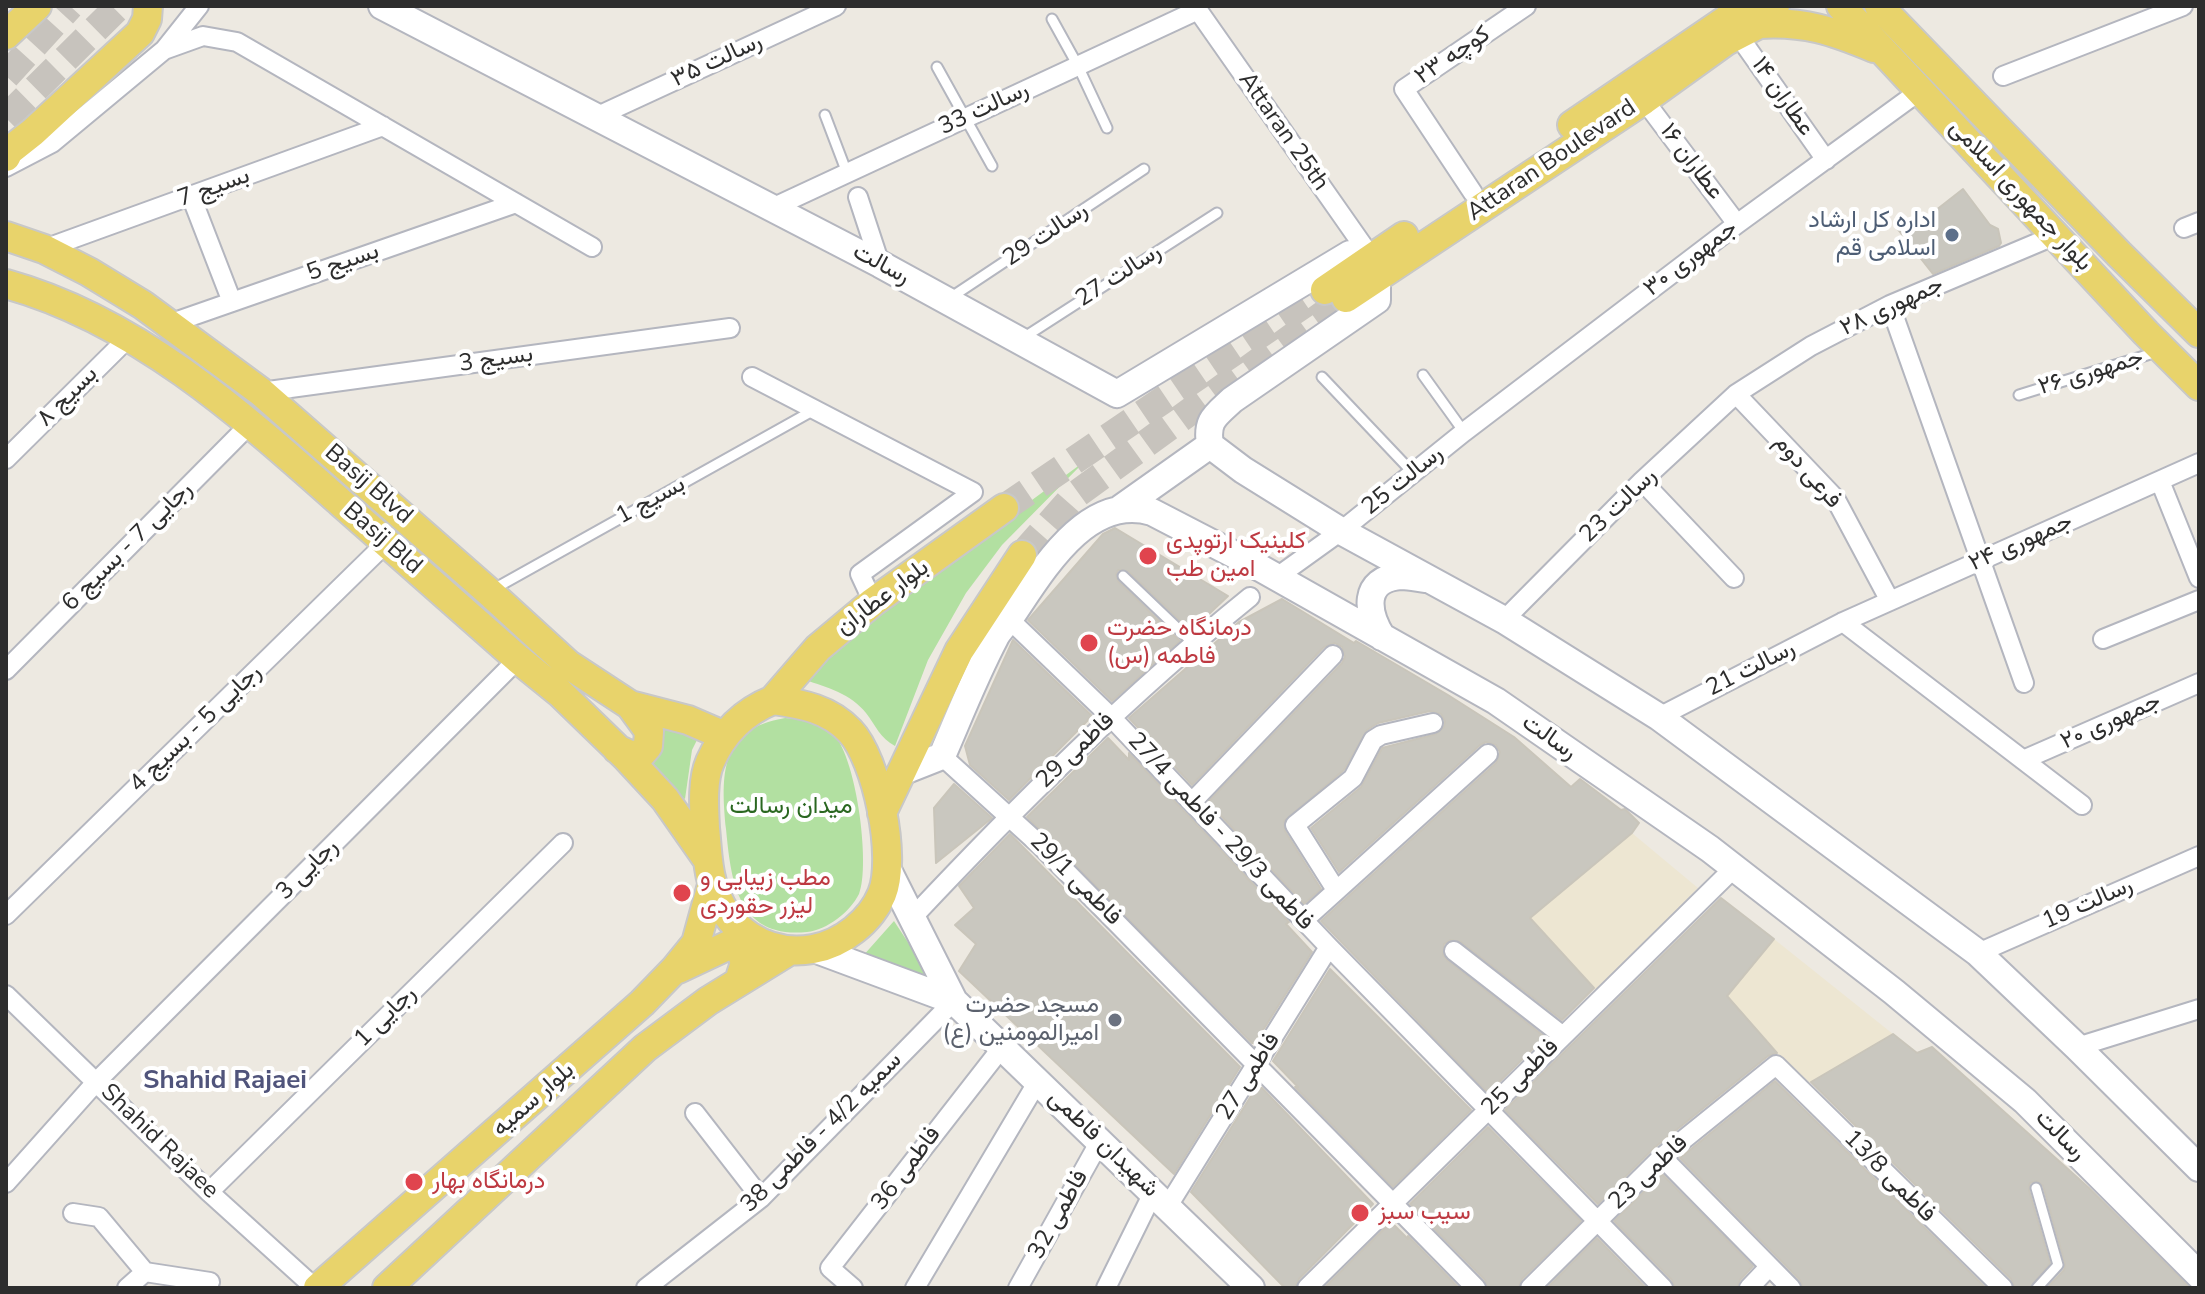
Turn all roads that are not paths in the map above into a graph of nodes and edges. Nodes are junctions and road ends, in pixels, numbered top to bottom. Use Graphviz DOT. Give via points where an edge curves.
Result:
graph roads {
  1 [pos="148,6"];
  2 [pos="199,6"];
  3 [pos="382,6"];
  4 [pos="836,6"];
  5 [pos="1526,6"];
  6 [pos="1841,6"];
  7 [pos="1879,6"];
  8 [pos="2183,6"];
  9 [pos="1197,8"];
  10 [pos="1745,16"];
  11 [pos="1052,19"];
  12 [pos="164,50"];
  13 [pos="1887,54"];
  14 [pos="1078,66"];
  15 [pos="937,67"];
  16 [pos="2003,76"];
  17 [pos="1921,90"];
  18 [pos="1644,100"];
  19 [pos="825,115"];
  20 [pos="598,116"];
  21 [pos="964,118"];
  22 [pos="383,126"];
  23 [pos="1107,128"];
  24 [pos="6,157"];
  25 [pos="1826,160"];
  26 [pos="992,166"];
  27 [pos="6,167"];
  28 [pos="1144,169"];
  29 [pos="847,173"];
  30 [pos="1473,193"];
  31 [pos="191,196"];
  32 [pos="858,197"];
  33 [pos="516,203"];
  34 [pos="770,209"];
  35 [pos="1217,213"];
  36 [pos="6,214"];
  37 [pos="1737,224"];
  38 [pos="2056,235"];
  39 [pos="6,236"];
  40 [pos="592,247"];
  41 [pos="41,248"];
  42 [pos="880,264"];
  43 [pos="1374,267"];
  44 [pos="6,284"];
  45 [pos="1335,294"];
  46 [pos="947,300"];
  47 [pos="232,302"];
  48 [pos="1890,305"];
  49 [pos="169,324"];
  50 [pos="730,328"];
  51 [pos="2199,333"];
  52 [pos="130,336"];
  53 [pos="1020,340"];
  54 [pos="2163,350"];
  55 [pos="1423,375"];
  56 [pos="752,377"];
  57 [pos="1322,377"];
  58 [pos="2199,386"];
  59 [pos="261,392"];
  60 [pos="1736,394"];
  61 [pos="2019,395"];
  62 [pos="814,410"];
  63 [pos="251,423"];
  64 [pos="1464,432"];
  65 [pos="1210,445"];
  66 [pos="6,459"];
  67 [pos="2199,463"];
  68 [pos="1413,473"];
  69 [pos="1642,481"];
  70 [pos="2160,481"];
  71 [pos="1004,508"];
  72 [pos="1121,508"];
  73 [pos="1341,531"];
  74 [pos="386,543"];
  75 [pos="1022,555"];
  76 [pos="1981,561"];
  77 [pos="1123,576"];
  78 [pos="1277,577"];
  79 [pos="1734,578"];
  80 [pos="2199,578"];
  81 [pos="1430,579"];
  82 [pos="489,592"];
  83 [pos="1250,597"];
  84 [pos="2199,600"];
  85 [pos="1890,601"];
  86 [pos="873,602"];
  87 [pos="1009,619"];
  88 [pos="1504,620"];
  89 [pos="1843,622"];
  90 [pos="1382,637"];
  91 [pos="2103,639"];
  92 [pos="1193,643"];
  93 [pos="1333,655"];
  94 [pos="518,659"];
  95 [pos="6,670"];
  96 [pos="2024,683"];
  97 [pos="2199,683"];
  98 [pos="773,700"];
  99 [pos="630,705"];
  100 [pos="1111,717"];
  101 [pos="1659,717"];
  102 [pos="1433,723"];
  103 [pos="725,736"];
  104 [pos="617,749"];
  105 [pos="1488,754"];
  106 [pos="942,756"];
  107 [pos="2023,760"];
  108 [pos="904,771"];
  109 [pos="1192,802"];
  110 [pos="2082,805"];
  111 [pos="882,813"];
  112 [pos="1009,815"];
  113 [pos="563,843"];
  114 [pos="2199,856"];
  115 [pos="887,868"];
  116 [pos="1734,868"];
  117 [pos="710,872"];
  118 [pos="1336,890"];
  119 [pos="6,915"];
  120 [pos="912,918"];
  121 [pos="1304,920"];
  122 [pos="1329,947"];
  123 [pos="802,950"];
  124 [pos="1454,951"];
  125 [pos="1978,953"];
  126 [pos="674,970"];
  127 [pos="738,983"];
  128 [pos="6,995"];
  129 [pos="954,1001"];
  130 [pos="2199,1009"];
  131 [pos="1563,1036"];
  132 [pos="1003,1046"];
  133 [pos="2077,1047"];
  134 [pos="1776,1065"];
  135 [pos="1256,1067"];
  136 [pos="97,1081"];
  137 [pos="1040,1082"];
  138 [pos="1489,1109"];
  139 [pos="695,1113"];
  140 [pos="1100,1141"];
  141 [pos="1662,1157"];
  142 [pos="2199,1168"];
  143 [pos="6,1183"];
  144 [pos="2036,1188"];
  145 [pos="209,1192"];
  146 [pos="761,1198"];
  147 [pos="1161,1200"];
  148 [pos="1392,1204"];
  149 [pos="73,1213"];
  150 [pos="1598,1220"];
  151 [pos="1769,1267"];
  152 [pos="145,1272"];
  153 [pos="2199,1275"];
  154 [pos="210,1282"];
  155 [pos="127,1288"];
  156 [pos="316,1288"];
  157 [pos="387,1288"];
  158 [pos="646,1288"];
  159 [pos="853,1288"];
  160 [pos="915,1288"];
  161 [pos="1018,1288"];
  162 [pos="1106,1288"];
  163 [pos="1251,1288"];
  164 [pos="1307,1288"];
  165 [pos="1476,1288"];
  166 [pos="1530,1288"];
  167 [pos="1663,1288"];
  168 [pos="1749,1288"];
  169 [pos="1791,1288"];
  170 [pos="2003,1288"];
  171 [pos="2037,1288"];
  1 -- 24 [label="main road" via="140,33"];
  2 -- 12 [label="street"];
  3 -- 20 [label="street, رسالت"];
  4 -- 20 [label="street, رسالت ۳۵"];
  5 -- 30 [label="street, کوچه ۲۳" via="1404,89"];
  6 -- 13 [label="main road, بلوار جمهوری اسلامی"];
  7 -- 51 [label="main road, بلوار جمهوری اسلامی"];
  8 -- 16 [label="street"];
  9 -- 14 [label="street, رسالت 33"];
  9 -- 43 [label="street, Attaran 25th"];
  10 -- 13 [label="main road" via="1826,30"];
  10 -- 18 [label="main road, Attaran Boulevard"];
  10 -- 25 [label="street, عطاران ۱۴"];
  10 -- 30 [label="main road, Attaran Boulevard"];
  11 -- 14 [label="lane"];
  12 -- 22 [label="street" via="203,36 237,42"];
  12 -- 27 [label="street" via="52,143"];
  13 -- 17 [label="main road, بلوار جمهوری اسلامی"];
  14 -- 21 [label="street, رسالت 33"];
  14 -- 23 [label="lane"];
  15 -- 21 [label="lane"];
  17 -- 25 [label="street, جمهوری ۳۰"];
  17 -- 38 [label="main road, بلوار جمهوری اسلامی"];
  18 -- 37 [label="street, عطاران ۱۶"];
  18 -- 43 [label="main road, Attaran Boulevard"];
  19 -- 29 [label="lane"];
  20 -- 34 [label="street, رسالت"];
  21 -- 26 [label="lane"];
  21 -- 29 [label="street, رسالت 33"];
  22 -- 31 [label="street, بسیج 7"];
  22 -- 33 [label="street"];
  25 -- 37 [label="street, جمهوری ۳۰"];
  28 -- 46 [label="lane, رسالت 29"];
  29 -- 34 [label="street, رسالت 33"];
  30 -- 43 [label="main road, Attaran Boulevard"];
  31 -- 41 [label="street, بسیج 7"];
  31 -- 47 [label="street"];
  32 -- 42 [label="street"];
  33 -- 40 [label="street"];
  33 -- 47 [label="street, بسیج 5"];
  34 -- 42 [label="street, رسالت"];
  35 -- 53 [label="lane, رسالت 27"];
  36 -- 41 [label="main road"];
  37 -- 64 [label="street, جمهوری ۳۰"];
  38 -- 48 [label="street, جمهوری ۲۸"];
  38 -- 54 [label="main road, بلوار جمهوری اسلامی"];
  39 -- 41 [label="main road, Basij Blvd"];
  41 -- 49 [label="main road, Basij Blvd"];
  42 -- 46 [label="street, رسالت"];
  43 -- 45 [label="main road, Attaran Boulevard"];
  43 -- 53 [label="street, رسالت" via="1350,254 1117,394"];
  43 -- 65 [label="street" via="1377,300 1232,400 1211,419"];
  44 -- 52 [label="main road, Basij Bld"];
  46 -- 53 [label="street, رسالت"];
  47 -- 49 [label="street, بسیج 5"];
  48 -- 60 [label="street, جمهوری ۲۸" via="1811,346"];
  48 -- 76 [label="street"];
  49 -- 59 [label="main road, Basij Blvd"];
  50 -- 59 [label="street, بسیج 3"];
  52 -- 63 [label="main road, Basij Bld"];
  52 -- 66 [label="street, بسیج ۸"];
  54 -- 58 [label="main road, بلوار جمهوری اسلامی"];
  54 -- 61 [label="lane, جمهوری ۲۶"];
  55 -- 64 [label="lane"];
  56 -- 62 [label="street"];
  57 -- 68 [label="lane"];
  59 -- 82 [label="main road, Basij Blvd"];
  60 -- 69 [label="street, رسالت 23"];
  60 -- 85 [label="street, فرعی دوم" via="1835,498"];
  62 -- 82 [label="lane, بسیج 1"];
  62 -- 86 [label="street" via="973,492 860,574"];
  63 -- 74 [label="main road, Basij Bld"];
  63 -- 95 [label="street, رجایی 7 - بسیج 6"];
  64 -- 68 [label="street, رسالت 25"];
  65 -- 72 [label="street"];
  65 -- 73 [label="street"];
  67 -- 70 [label="street, جمهوری ۲۴"];
  68 -- 73 [label="street, رسالت 25"];
  69 -- 79 [label="street"];
  69 -- 88 [label="street, رسالت 23"];
  70 -- 76 [label="street, جمهوری ۲۴"];
  70 -- 80 [label="street"];
  71 -- 86 [label="main road, بلوار عطاران"];
  72 -- 78 [label="street, رسالت" via="1152,512"];
  72 -- 87 [label="street" via="1104,514 1061,547"];
  73 -- 78 [label="street, رسالت 25"];
  73 -- 81 [label="street"];
  74 -- 94 [label="main road, Basij Bld"];
  74 -- 119 [label="street, رجایی 5 - بسیج 4"];
  75 -- 108 [label="main road" via="959,651"];
  76 -- 85 [label="street, جمهوری ۲۴"];
  76 -- 96 [label="street"];
  77 -- 92 [label="lane"];
  78 -- 90 [label="street, رسالت"];
  81 -- 88 [label="street"];
  81 -- 90 [label="street" via="1399,576 1374,590 1368,606"];
  82 -- 99 [label="main road, Basij Blvd" via="569,665"];
  83 -- 92 [label="street, فاطمی 29"];
  84 -- 91 [label="street"];
  85 -- 89 [label="street, جمهوری ۲۴"];
  86 -- 98 [label="main road, بلوار عطاران" via="818,648"];
  87 -- 100 [label="street, فاطمی 29/3 - فاطمی 27/4"];
  87 -- 106 [label="street" via="996,635"];
  88 -- 101 [label="street"];
  89 -- 101 [label="street, رسالت 21"];
  89 -- 107 [label="street"];
  90 -- 116 [label="street, رسالت" via="1496,701"];
  92 -- 100 [label="street, فاطمی 29"];
  93 -- 109 [label="street"];
  94 -- 104 [label="main road, Basij Bld"];
  94 -- 136 [label="street, رجایی 3"];
  97 -- 107 [label="street, جمهوری ۲۰"];
  98 -- 103 [label="main road" via="739,717"];
  98 -- 111 [label="main road" via="808,705 833,716 852,733 876,781"];
  99 -- 103 [label="main road, Basij Blvd"];
  99 -- 104 [label="main road" via="649,731 648,746 641,754"];
  100 -- 109 [label="street, فاطمی 29/3 - فاطمی 27/4"];
  100 -- 112 [label="street, فاطمی 29"];
  101 -- 125 [label="street"];
  102 -- 118 [label="street" via="1373,740 1353,778 1295,825"];
  103 -- 117 [label="main road" via="708,765 704,812"];
  104 -- 117 [label="main road, Basij Bld" via="665,799"];
  105 -- 118 [label="street"];
  106 -- 108 [label="street"];
  106 -- 112 [label="street, فاطمی 29/1"];
  107 -- 110 [label="street"];
  108 -- 111 [label="main road"];
  109 -- 121 [label="street, فاطمی 29/3 - فاطمی 27/4"];
  111 -- 115 [label="main road"];
  112 -- 120 [label="street, فاطمی 29"];
  112 -- 135 [label="street, فاطمی 29/1"];
  113 -- 145 [label="street, رجایی 1"];
  114 -- 125 [label="street, رسالت 19"];
  115 -- 120 [label="street"];
  115 -- 123 [label="main road" via="883,892 858,927"];
  116 -- 131 [label="street, فاطمی 25"];
  116 -- 153 [label="street, رسالت" via="2025,1101"];
  117 -- 123 [label="main road" via="725,911 753,940"];
  117 -- 126 [label="main road, بلوار سمیه" via="696,943"];
  118 -- 121 [label="street"];
  120 -- 129 [label="street"];
  121 -- 122 [label="street, فاطمی 29/3 - فاطمی 27/4"];
  122 -- 135 [label="street, فاطمی 27"];
  122 -- 138 [label="street, فاطمی 29/3 - فاطمی 27/4"];
  123 -- 127 [label="main road, بلوار سمیه"];
  123 -- 129 [label="street"];
  124 -- 131 [label="street"];
  125 -- 133 [label="street"];
  126 -- 127 [label="main road" via="729,945 741,951 745,963"];
  126 -- 156 [label="main road, بلوار سمیه" via="627,1019"];
  127 -- 157 [label="main road, بلوار سمیه" via="645,1048"];
  128 -- 136 [label="street, Shahid Rajaee"];
  129 -- 132 [label="street, شهیدان فاطمی"];
  129 -- 146 [label="street, سمیه 4/2 - فاطمی 38"];
  130 -- 133 [label="street"];
  131 -- 138 [label="street, فاطمی 25"];
  132 -- 137 [label="street, شهیدان فاطمی"];
  132 -- 159 [label="street, فاطمی 36" via="830,1268"];
  133 -- 142 [label="street"];
  134 -- 141 [label="street, فاطمی 23"];
  134 -- 170 [label="street, فاطمی 13/8"];
  135 -- 147 [label="street, فاطمی 27"];
  135 -- 148 [label="street, فاطمی 29/1"];
  136 -- 143 [label="street, رجایی 3"];
  136 -- 145 [label="street, Shahid Rajaee"];
  137 -- 140 [label="street, شهیدان فاطمی"];
  137 -- 160 [label="street"];
  138 -- 148 [label="street, فاطمی 25"];
  138 -- 150 [label="street, فاطمی 29/3 - فاطمی 27/4"];
  139 -- 146 [label="street"];
  140 -- 147 [label="street, شهیدان فاطمی"];
  140 -- 161 [label="street, فاطمی 32"];
  141 -- 150 [label="street, فاطمی 23"];
  141 -- 151 [label="street"];
  144 -- 171 [label="lane" via="2058,1265"];
  145 -- 156 [label="street, Shahid Rajaee"];
  146 -- 158 [label="street, سمیه 4/2 - فاطمی 38"];
  147 -- 162 [label="street, فاطمی 27"];
  147 -- 163 [label="street, شهیدان فاطمی"];
  148 -- 164 [label="street, فاطمی 25"];
  148 -- 165 [label="street, فاطمی 29/1"];
  149 -- 152 [label="street" via="99,1217"];
  150 -- 166 [label="street, فاطمی 23"];
  150 -- 167 [label="street, فاطمی 29/3 - فاطمی 27/4"];
  151 -- 168 [label="street"];
  151 -- 169 [label="street"];
  152 -- 154 [label="street"];
  152 -- 155 [label="street"];
}
